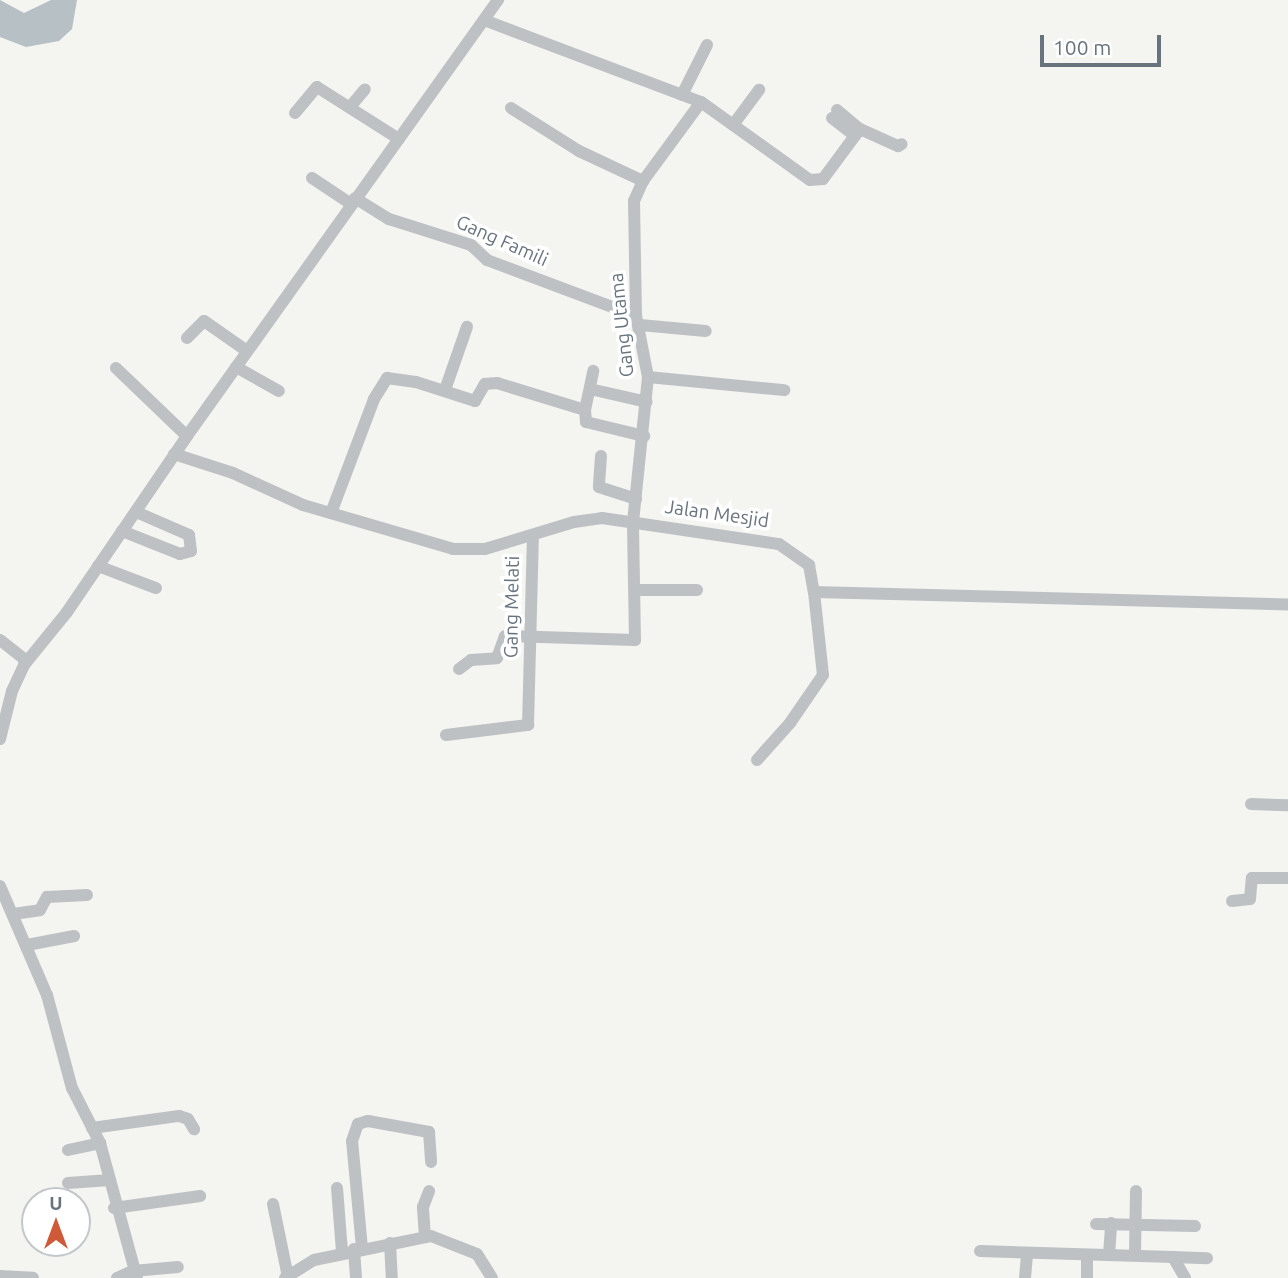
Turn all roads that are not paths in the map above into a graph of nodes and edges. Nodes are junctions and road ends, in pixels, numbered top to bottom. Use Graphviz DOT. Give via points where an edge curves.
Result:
graph roads {
  1 [pos="498,0"];
  2 [pos="484,20"];
  3 [pos="707,45"];
  4 [pos="365,89"];
  5 [pos="759,90"];
  6 [pos="682,94"];
  7 [pos="701,102"];
  8 [pos="350,107"];
  9 [pos="511,108"];
  10 [pos="295,113"];
  11 [pos="834,114"];
  12 [pos="733,125"];
  13 [pos="857,133"];
  14 [pos="399,139"];
  15 [pos="902,144"];
  16 [pos="312,178"];
  17 [pos="643,181"];
  18 [pos="353,201"];
  19 [pos="638,321"];
  20 [pos="467,327"];
  21 [pos="706,331"];
  22 [pos="187,338"];
  23 [pos="247,351"];
  24 [pos="236,367"];
  25 [pos="116,368"];
  26 [pos="593,370"];
  27 [pos="648,377"];
  28 [pos="590,389"];
  29 [pos="445,390"];
  30 [pos="785,390"];
  31 [pos="279,391"];
  32 [pos="647,402"];
  33 [pos="585,410"];
  34 [pos="187,436"];
  35 [pos="644,436"];
  36 [pos="174,454"];
  37 [pos="601,456"];
  38 [pos="636,499"];
  39 [pos="136,512"];
  40 [pos="331,513"];
  41 [pos="633,522"];
  42 [pos="122,531"];
  43 [pos="533,535"];
  44 [pos="98,566"];
  45 [pos="156,589"];
  46 [pos="635,590"];
  47 [pos="697,590"];
  48 [pos="814,592"];
  49 [pos="1288,604"];
  50 [pos="531,636"];
  51 [pos="0,640"];
  52 [pos="27,661"];
  53 [pos="459,670"];
  54 [pos="4,708"];
  55 [pos="446,735"];
  56 [pos="0,739"];
  57 [pos="757,760"];
  58 [pos="1251,804"];
  59 [pos="1288,805"];
  60 [pos="1288,878"];
  61 [pos="0,886"];
  62 [pos="87,895"];
  63 [pos="1232,901"];
  64 [pos="13,914"];
  65 [pos="74,936"];
  66 [pos="27,945"];
  67 [pos="92,1128"];
  68 [pos="194,1129"];
  69 [pos="100,1143"];
  70 [pos="68,1150"];
  71 [pos="431,1162"];
  72 [pos="110,1180"];
  73 [pos="68,1183"];
  74 [pos="337,1188"];
  75 [pos="429,1191"];
  76 [pos="1136,1191"];
  77 [pos="200,1196"];
  78 [pos="273,1204"];
  79 [pos="114,1208"];
  80 [pos="1111,1223"];
  81 [pos="1096,1224"];
  82 [pos="1135,1224"];
  83 [pos="1195,1226"];
  84 [pos="425,1237"];
  85 [pos="390,1243"];
  86 [pos="353,1250"];
  87 [pos="980,1251"];
  88 [pos="1027,1252"];
  89 [pos="1087,1255"];
  90 [pos="1109,1255"];
  91 [pos="1135,1255"];
  92 [pos="1173,1256"];
  93 [pos="1207,1258"];
  94 [pos="178,1267"];
  95 [pos="135,1275"];
  96 [pos="0,1276"];
  97 [pos="33,1278"];
  98 [pos="117,1278"];
  99 [pos="287,1278"];
  100 [pos="356,1278"];
  101 [pos="392,1278"];
  102 [pos="492,1278"];
  103 [pos="1025,1278"];
  104 [pos="1087,1278"];
  105 [pos="1185,1278"];
  1 -- 2 [label="street"];
  2 -- 6 [label="street"];
  2 -- 14 [label="street"];
  3 -- 6 [label="street"];
  4 -- 8 [label="street"];
  5 -- 12 [label="street"];
  6 -- 7 [label="street"];
  7 -- 12 [label="street"];
  7 -- 17 [label="street, Gang Utama"];
  8 -- 10 [label="street" via="316,87"];
  8 -- 14 [label="street"];
  9 -- 17 [label="street" via="579,151"];
  11 -- 13 [label="street"];
  12 -- 13 [label="street" via="814,181 823,179"];
  13 -- 15 [label="street"];
  14 -- 18 [label="street"];
  16 -- 18 [label="street, Gang Famili"];
  17 -- 19 [label="street, Gang Utama" via="634,201"];
  18 -- 19 [label="street, Gang Famili" via="389,219 471,244 487,260"];
  18 -- 23 [label="street"];
  19 -- 21 [label="street, Gang Famili"];
  19 -- 27 [label="street, Gang Utama"];
  20 -- 29 [label="street"];
  22 -- 23 [label="street" via="204,321"];
  23 -- 24 [label="street"];
  24 -- 31 [label="street"];
  24 -- 34 [label="street"];
  25 -- 34 [label="street"];
  26 -- 28 [label="street"];
  27 -- 30 [label="street"];
  27 -- 32 [label="street, Gang Utama"];
  28 -- 32 [label="street"];
  28 -- 33 [label="street"];
  29 -- 33 [label="street" via="477,400 485,384 497,383"];
  29 -- 40 [label="street" via="403,379 384,380"];
  32 -- 35 [label="street, Gang Utama"];
  33 -- 35 [label="street" via="586,422"];
  34 -- 36 [label="street"];
  35 -- 38 [label="street, Gang Utama"];
  36 -- 39 [label="street"];
  36 -- 40 [label="street, Jalan Mesjid"];
  37 -- 38 [label="street" via="598,485"];
  38 -- 41 [label="street, Gang Utama"];
  39 -- 42 [label="street"];
  39 -- 42 [label="street" via="189,535 191,551 180,554"];
  40 -- 43 [label="street, Jalan Mesjid" via="462,551"];
  41 -- 43 [label="street, Jalan Mesjid" via="585,519"];
  41 -- 46 [label="street, Gang Utama"];
  41 -- 48 [label="street, Jalan Mesjid" via="779,544 809,565"];
  42 -- 44 [label="street"];
  43 -- 50 [label="street, Gang Melati"];
  44 -- 45 [label="street"];
  44 -- 52 [label="street"];
  46 -- 47 [label="street"];
  46 -- 50 [label="street, Gang Utama" via="635,640"];
  48 -- 49 [label="street"];
  48 -- 57 [label="street, Jalan Mesjid" via="823,675"];
  50 -- 53 [label="street" via="503,637 498,658 471,660"];
  50 -- 55 [label="street, Gang Melati" via="525,728"];
  51 -- 52 [label="street"];
  52 -- 54 [label="street"];
  54 -- 56 [label="street"];
  58 -- 59 [label="street"];
  60 -- 63 [label="street" via="1252,878 1250,899"];
  61 -- 64 [label="street"];
  62 -- 64 [label="street" via="47,898 40,910"];
  64 -- 66 [label="street"];
  65 -- 66 [label="street"];
  66 -- 67 [label="street" via="47,995 72,1088"];
  67 -- 68 [label="street" via="179,1115"];
  67 -- 69 [label="street"];
  69 -- 70 [label="street"];
  69 -- 72 [label="street"];
  71 -- 86 [label="street" via="429,1132 368,1121 358,1124 352,1141"];
  72 -- 73 [label="street"];
  72 -- 79 [label="street"];
  74 -- 86 [label="street"];
  75 -- 84 [label="street" via="423,1207"];
  76 -- 82 [label="street"];
  77 -- 79 [label="street"];
  78 -- 99 [label="street"];
  79 -- 95 [label="street"];
  80 -- 81 [label="street"];
  80 -- 82 [label="street"];
  80 -- 90 [label="street"];
  82 -- 83 [label="street"];
  82 -- 91 [label="street"];
  84 -- 85 [label="street"];
  84 -- 102 [label="street" via="441,1238 477,1254"];
  85 -- 86 [label="street"];
  85 -- 101 [label="street"];
  86 -- 99 [label="street" via="314,1260"];
  86 -- 100 [label="street"];
  87 -- 88 [label="street"];
  88 -- 89 [label="street"];
  88 -- 103 [label="street"];
  89 -- 90 [label="street"];
  89 -- 104 [label="street"];
  90 -- 91 [label="street"];
  91 -- 92 [label="street"];
  92 -- 93 [label="street"];
  92 -- 105 [label="street"];
  94 -- 95 [label="street"];
  95 -- 98 [label="street"];
  96 -- 97 [label="street"];
}
